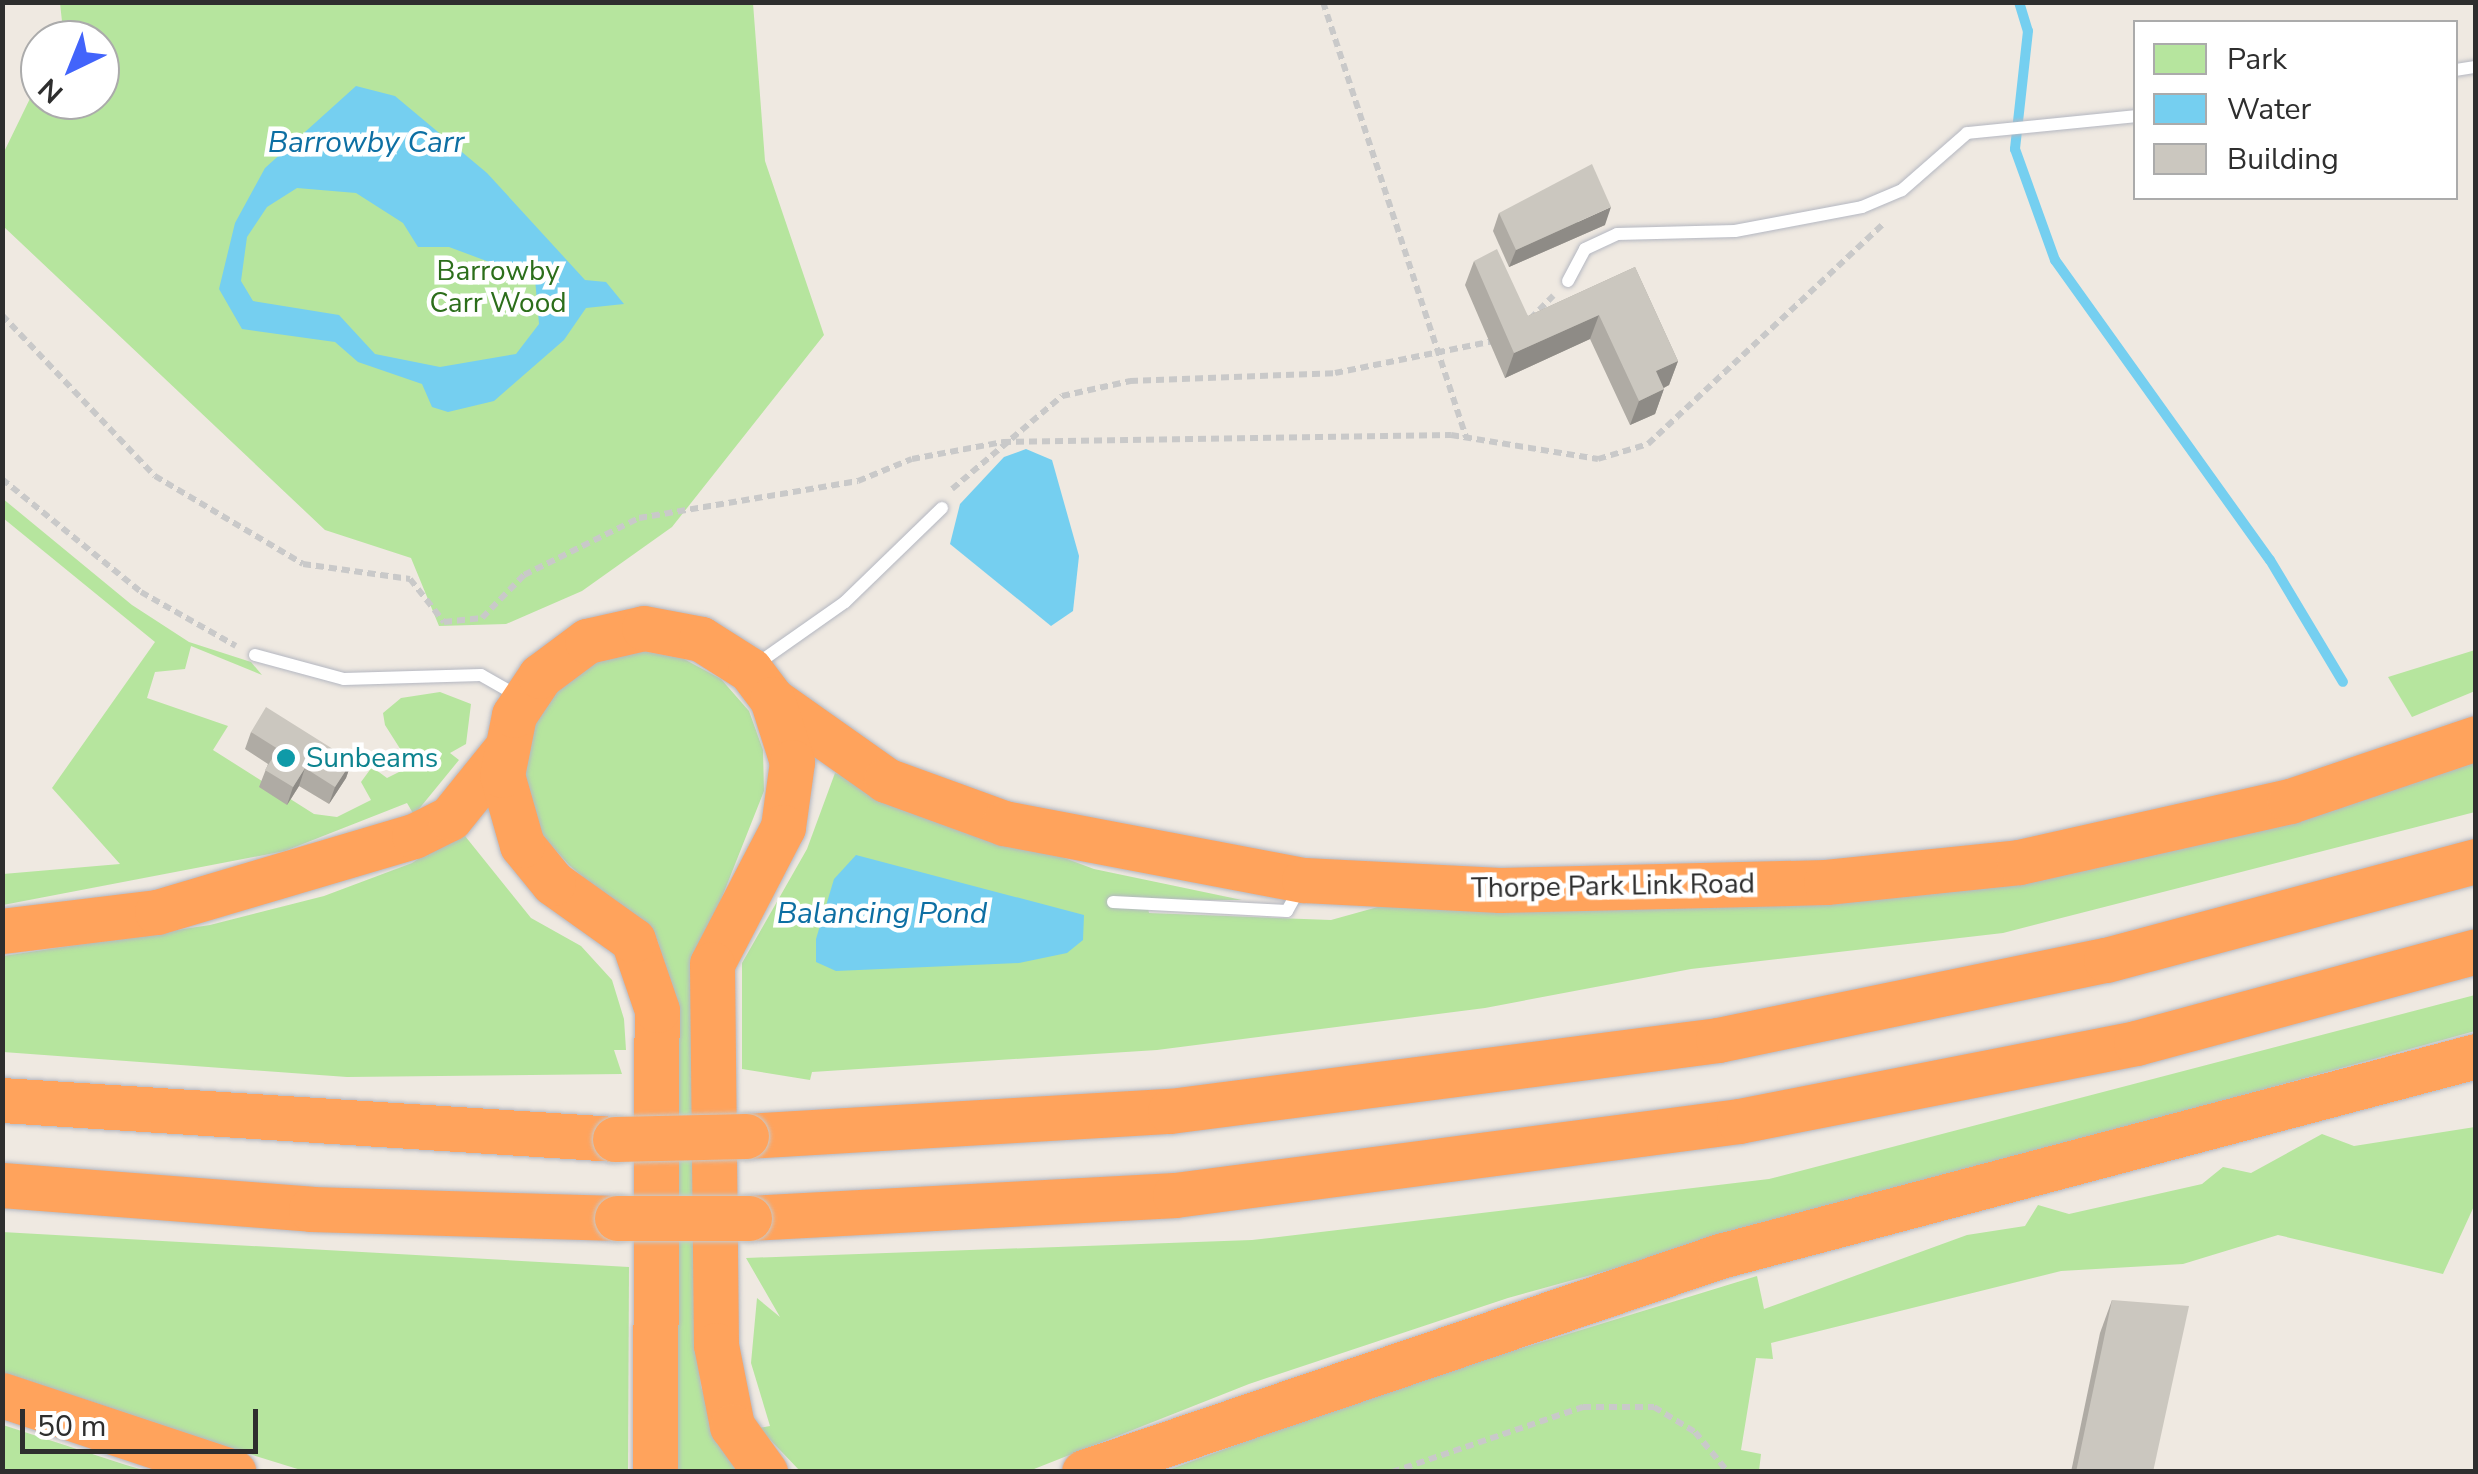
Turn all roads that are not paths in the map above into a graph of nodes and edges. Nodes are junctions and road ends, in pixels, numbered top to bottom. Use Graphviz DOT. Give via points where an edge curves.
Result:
graph roads {
  1 [pos="2133,116"];
  2 [pos="1568,280"];
  3 [pos="942,508"];
  4 [pos="255,655"];
  5 [pos="761,685"];
  6 [pos="523,699"];
  7 [pos="2476,738"];
  8 [pos="504,750"];
  9 [pos="2476,861"];
  10 [pos="1304,880"];
  11 [pos="1113,902"];
  12 [pos="2,931"];
  13 [pos="2476,952"];
  14 [pos="2476,1056"];
  15 [pos="2,1100"];
  16 [pos="2,1185"];
  17 [pos="2,1395"];
  18 [pos="234,1472"];
  19 [pos="655,1472"];
  20 [pos="765,1472"];
  21 [pos="1084,1472"];
  1 -- 2 [label="lane" via="1992,132 1939,148 1902,190 1862,207 1736,231 1617,234 1585,250"];
  3 -- 5 [label="lane"];
  4 -- 6 [label="lane" via="344,679 481,675"];
  5 -- 6 [label="highway, Thorpe Park Link Road" via="701,639 629,630 562,656"];
  5 -- 10 [label="highway, Thorpe Park Link Road" via="886,780 1004,823"];
  5 -- 20 [label="highway" via="792,762 791,795 712,964 716,1346 732,1426"];
  6 -- 8 [label="highway"];
  7 -- 10 [label="highway, Thorpe Park Link Road" via="2290,802 2018,862 1826,882 1500,890"];
  8 -- 12 [label="highway" via="450,818 414,836 157,912"];
  8 -- 19 [label="highway" via="505,799 522,845 553,883 633,940 657,1010"];
  9 -- 15 [label="highway, bridge" via="2106,960 1718,1040 1170,1110 615,1138"];
  10 -- 11 [label="lane" via="1287,911"];
  13 -- 16 [label="highway, bridge" via="2136,1043 1662,1133 1176,1196 749,1218 617,1218 311,1209"];
  14 -- 21 [label="highway" via="1720,1256"];
  17 -- 18 [label="highway"];
}
